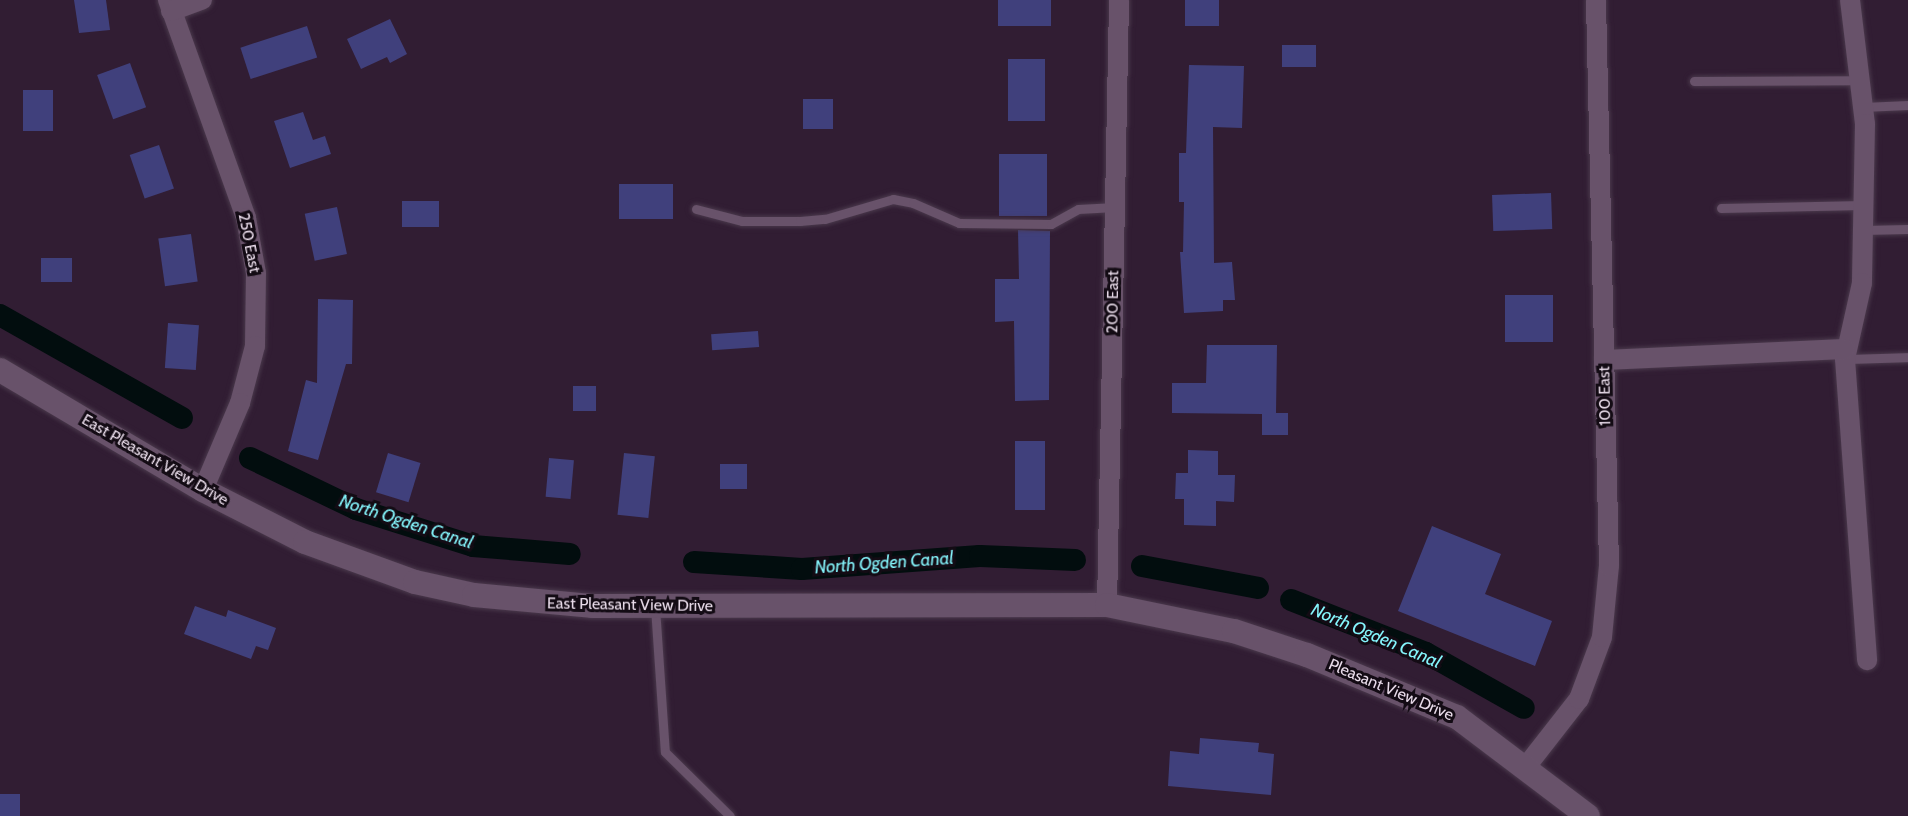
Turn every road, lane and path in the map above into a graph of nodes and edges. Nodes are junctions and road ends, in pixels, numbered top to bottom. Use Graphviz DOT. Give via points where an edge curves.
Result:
graph roads {
  1 [pos="202,0"];
  2 [pos="1119,0"];
  3 [pos="1596,0"];
  4 [pos="1850,0"];
  5 [pos="169,5"];
  6 [pos="1860,80"];
  7 [pos="1694,81"];
  8 [pos="1908,105"];
  9 [pos="1863,107"];
  10 [pos="1863,205"];
  11 [pos="1115,207"];
  12 [pos="1721,208"];
  13 [pos="696,210"];
  14 [pos="1908,229"];
  15 [pos="1863,230"];
  16 [pos="1845,354"];
  17 [pos="1908,357"];
  18 [pos="1604,360"];
  19 [pos="0,370"];
  20 [pos="203,490"];
  21 [pos="1107,604"];
  22 [pos="655,607"];
  23 [pos="1307,655"];
  24 [pos="1867,660"];
  25 [pos="1525,768"];
  26 [pos="730,816"];
  27 [pos="1588,816"];
  1 -- 5 [label="street"];
  2 -- 11 [label="street, 200 East"];
  3 -- 18 [label="street, 100 East"];
  4 -- 6 [label="street"];
  5 -- 20 [label="street, 250 East" via="246,218 256,273 255,346 240,403"];
  6 -- 7 [label="lane"];
  6 -- 9 [label="street"];
  8 -- 9 [label="lane"];
  9 -- 10 [label="street"];
  10 -- 12 [label="lane"];
  10 -- 15 [label="street"];
  11 -- 13 [label="lane" via="1078,209 1051,224 959,223 913,203 893,199 825,219 800,221 742,221"];
  11 -- 21 [label="street, 200 East"];
  14 -- 15 [label="lane"];
  15 -- 16 [label="street" via="1862,283"];
  16 -- 17 [label="lane"];
  16 -- 18 [label="street"];
  16 -- 24 [label="street"];
  18 -- 25 [label="street, 100 East" via="1609,566 1602,637 1579,699"];
  19 -- 20 [label="street, East Pleasant View Drive"];
  20 -- 22 [label="street, East Pleasant View Drive" via="305,542 415,582 528,602"];
  21 -- 22 [label="street, East Pleasant View Drive"];
  21 -- 23 [label="street, East Pleasant View Drive" via="1234,631"];
  22 -- 26 [label="lane" via="665,752"];
  23 -- 25 [label="street, Pleasant View Drive" via="1457,717"];
  25 -- 27 [label="street, Pleasant View Drive"];
}
